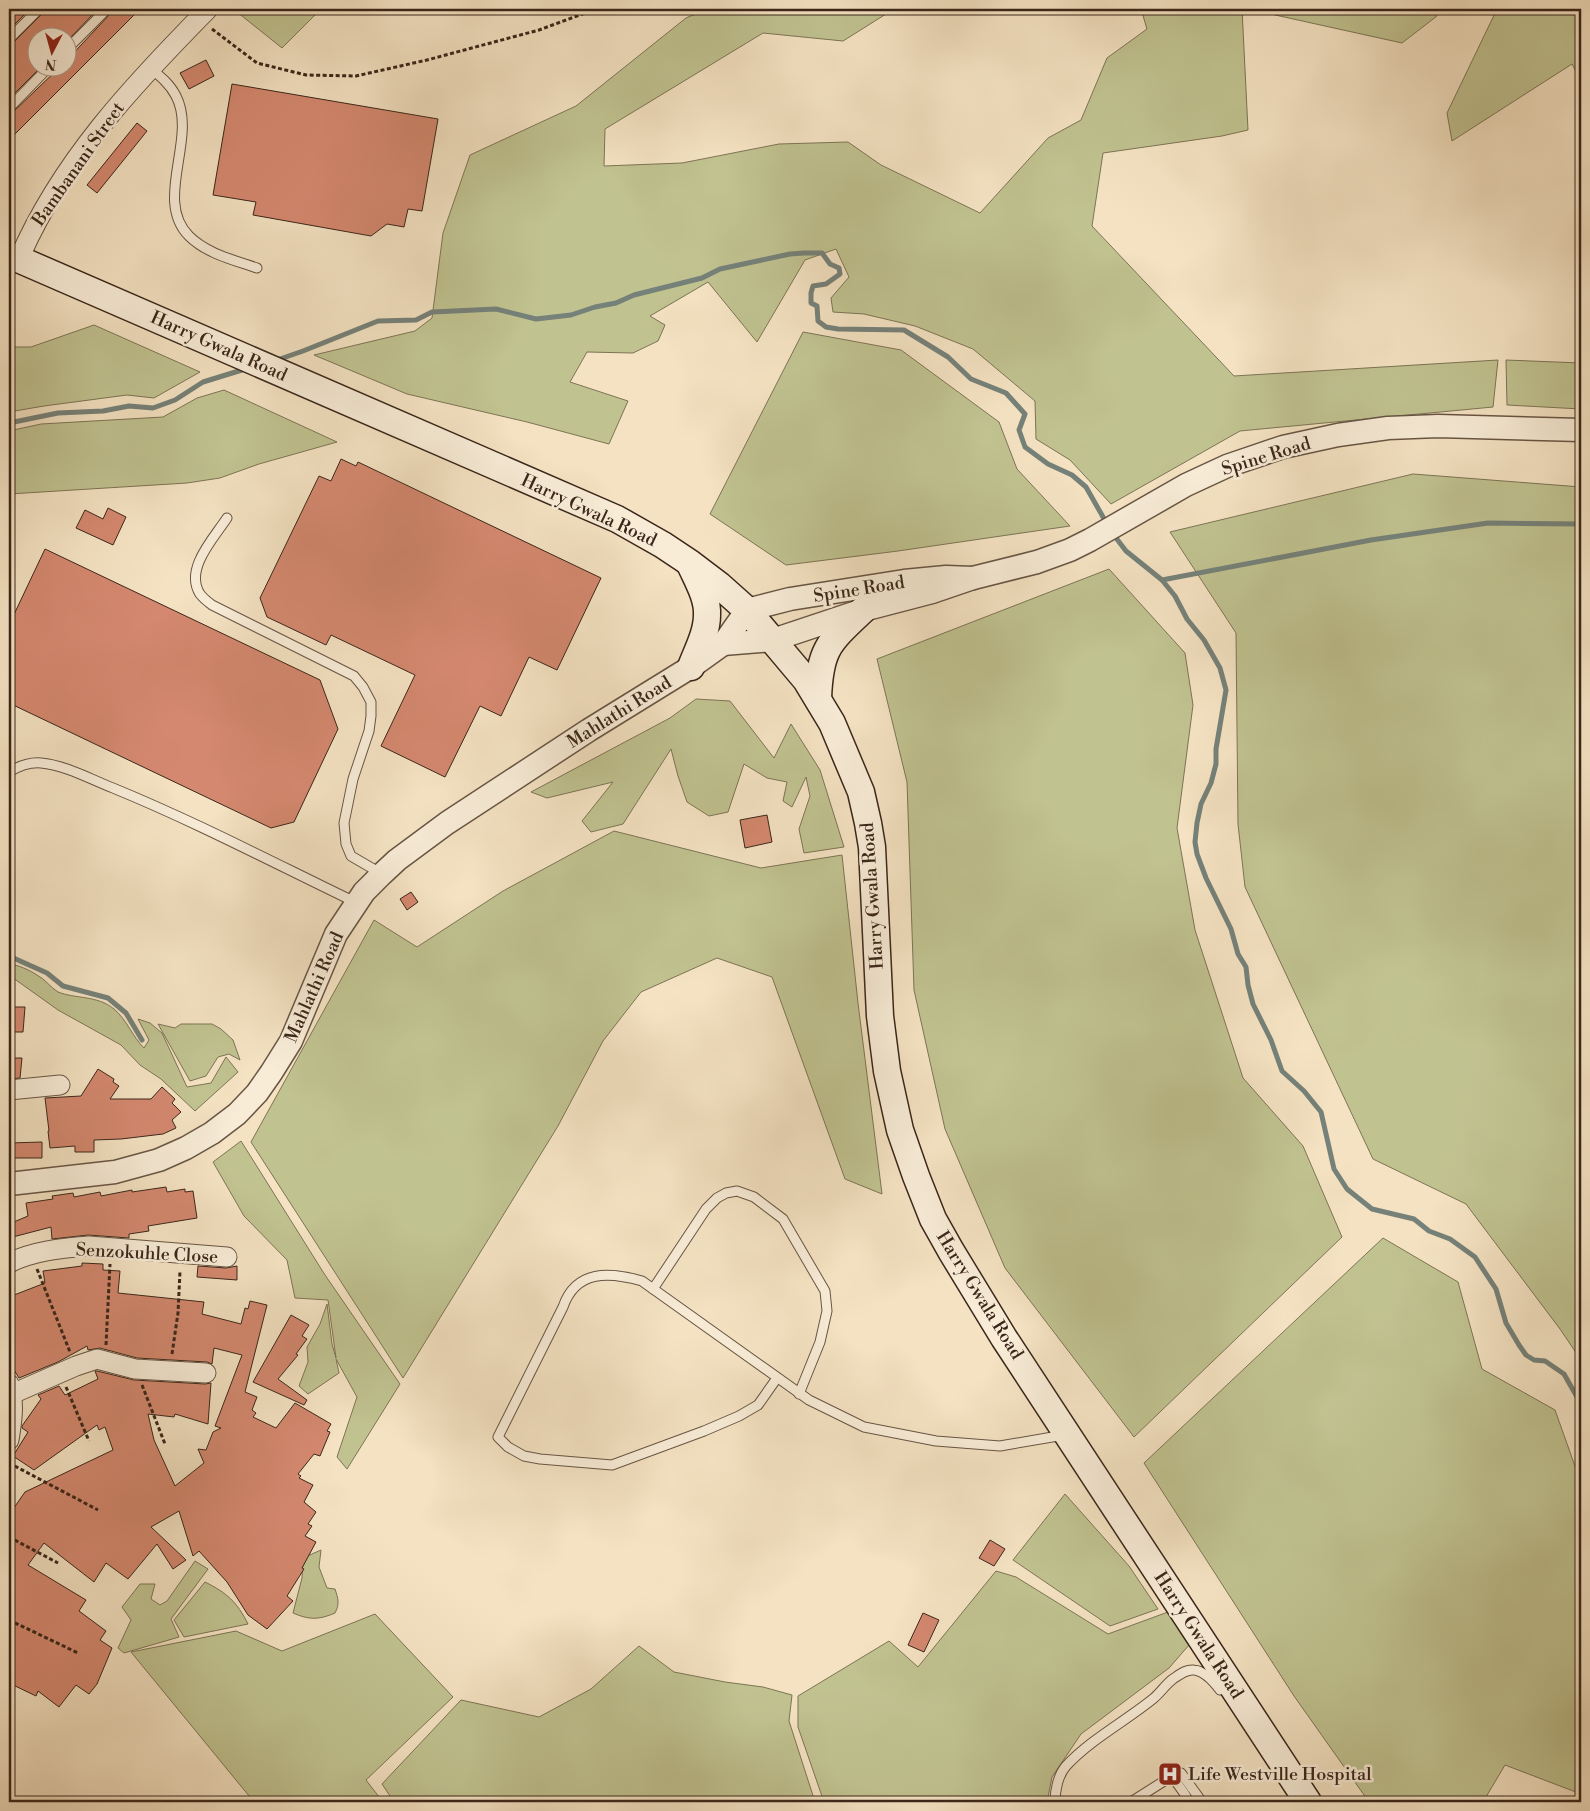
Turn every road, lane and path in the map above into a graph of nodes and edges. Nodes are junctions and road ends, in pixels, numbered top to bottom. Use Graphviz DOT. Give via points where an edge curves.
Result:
graph roads {
  1 [pos="39,9"];
  2 [pos="107,9"];
  3 [pos="596,9"];
  4 [pos="203,14"];
  5 [pos="9,38"];
  6 [pos="78,38"];
  7 [pos="150,68"];
  8 [pos="38,78"];
  9 [pos="9,108"];
  10 [pos="14,260"];
  11 [pos="258,268"];
  12 [pos="1581,430"];
  13 [pos="227,518"];
  14 [pos="690,563"];
  15 [pos="973,578"];
  16 [pos="747,610"];
  17 [pos="863,610"];
  18 [pos="773,640"];
  19 [pos="723,644"];
  20 [pos="691,667"];
  21 [pos="818,698"];
  22 [pos="9,772"];
  23 [pos="382,874"];
  24 [pos="357,903"];
  25 [pos="60,1085"];
  26 [pos="9,1090"];
  27 [pos="9,1184"];
  28 [pos="111,1247"];
  29 [pos="180,1254"];
  30 [pos="31,1255"];
  31 [pos="228,1257"];
  32 [pos="9,1263"];
  33 [pos="653,1289"];
  34 [pos="105,1360"];
  35 [pos="135,1369"];
  36 [pos="68,1370"];
  37 [pos="168,1372"];
  38 [pos="206,1373"];
  39 [pos="778,1378"];
  40 [pos="10,1389"];
  41 [pos="799,1394"];
  42 [pos="1068,1434"];
  43 [pos="9,1440"];
  44 [pos="89,1441"];
  45 [pos="165,1444"];
  46 [pos="9,1463"];
  47 [pos="98,1510"];
  48 [pos="9,1537"];
  49 [pos="58,1563"];
  50 [pos="9,1620"];
  51 [pos="78,1653"];
  52 [pos="1225,1696"];
  53 [pos="1260,1746"];
  54 [pos="1172,1776"];
  55 [pos="1055,1802"];
  56 [pos="1131,1802"];
  57 [pos="1189,1802"];
  58 [pos="1202,1802"];
  59 [pos="1306,1802"];
  1 -- 5 [label="lane"];
  2 -- 6 [label="lane"];
  3 -- 4 [label="path" via="539,30 356,76 306,75 257,63"];
  4 -- 7 [label="street, Bambanani Street"];
  7 -- 10 [label="street, Bambanani Street" via="92,136"];
  7 -- 11 [label="lane" via="177,97 181,114 175,199 180,224 189,237 208,250"];
  8 -- 9 [label="lane"];
  10 -- 14 [label="main road, Harry Gwala Road" via="618,519"];
  12 -- 15 [label="street, Spine Road" via="1438,426 1388,428 1284,447 1228,466 1186,485 1070,550"];
  13 -- 23 [label="lane" via="196,569 196,584 201,595 212,605 354,676 371,702 369,731 353,779 344,823 351,856"];
  14 -- 16 [label="main road, Harry Gwala Road"];
  14 -- 20 [label="main road" via="708,614"];
  15 -- 16 [label="street, Spine Road" via="904,581 790,599"];
  15 -- 17 [label="street, Spine Road"];
  16 -- 18 [label="main road, Harry Gwala Road"];
  16 -- 19 [label="street, Mahlathi Road"];
  17 -- 18 [label="street, Spine Road"];
  17 -- 21 [label="main road" via="836,635 822,658"];
  18 -- 19 [label="street"];
  18 -- 21 [label="main road, Harry Gwala Road"];
  19 -- 20 [label="street, Mahlathi Road"];
  20 -- 23 [label="street, Mahlathi Road" via="447,823"];
  21 -- 42 [label="main road, Harry Gwala Road" via="861,792 868,823 872,847 880,1016 887,1071 900,1130 933,1219 1004,1338"];
  22 -- 24 [label="lane" via="28,764 42,763 62,768 158,807"];
  23 -- 24 [label="street, Mahlathi Road"];
  24 -- 27 [label="street, Mahlathi Road" via="336,934 291,1041 257,1093 237,1114 212,1133 159,1160 115,1172"];
  25 -- 26 [label="street"];
  28 -- 29 [label="street, Senzokuhle Close"];
  28 -- 30 [label="street, Senzokuhle Close" via="71,1247"];
  28 -- 34 [label="path"];
  29 -- 31 [label="street, Senzokuhle Close"];
  29 -- 37 [label="path" via="178,1313"];
  30 -- 32 [label="street, Senzokuhle Close"];
  30 -- 36 [label="path"];
  33 -- 39 [label="lane"];
  33 -- 39 [label="lane" via="642,1281 612,1275 584,1279 567,1294 499,1439 524,1456 612,1465 739,1416 758,1405"];
  33 -- 41 [label="lane" via="706,1208 726,1193 737,1191 754,1196 783,1219 825,1292 827,1311 820,1342"];
  34 -- 35 [label="street"];
  34 -- 36 [label="street" via="97,1359"];
  35 -- 37 [label="street"];
  35 -- 45 [label="path"];
  36 -- 40 [label="street"];
  36 -- 44 [label="path"];
  37 -- 38 [label="street"];
  39 -- 41 [label="lane"];
  40 -- 43 [label="street" via="12,1420"];
  41 -- 42 [label="lane" via="864,1427 936,1441 1000,1446"];
  42 -- 59 [label="main road, Harry Gwala Road"];
  46 -- 47 [label="path"];
  48 -- 49 [label="path"];
  50 -- 51 [label="path"];
  52 -- 55 [label="lane" via="1203,1673 1185,1671 1065,1768 1057,1785"];
  53 -- 59 [label="lane"];
  54 -- 56 [label="lane"];
  54 -- 57 [label="lane"];
  54 -- 58 [label="lane" via="1181,1773"];
}
